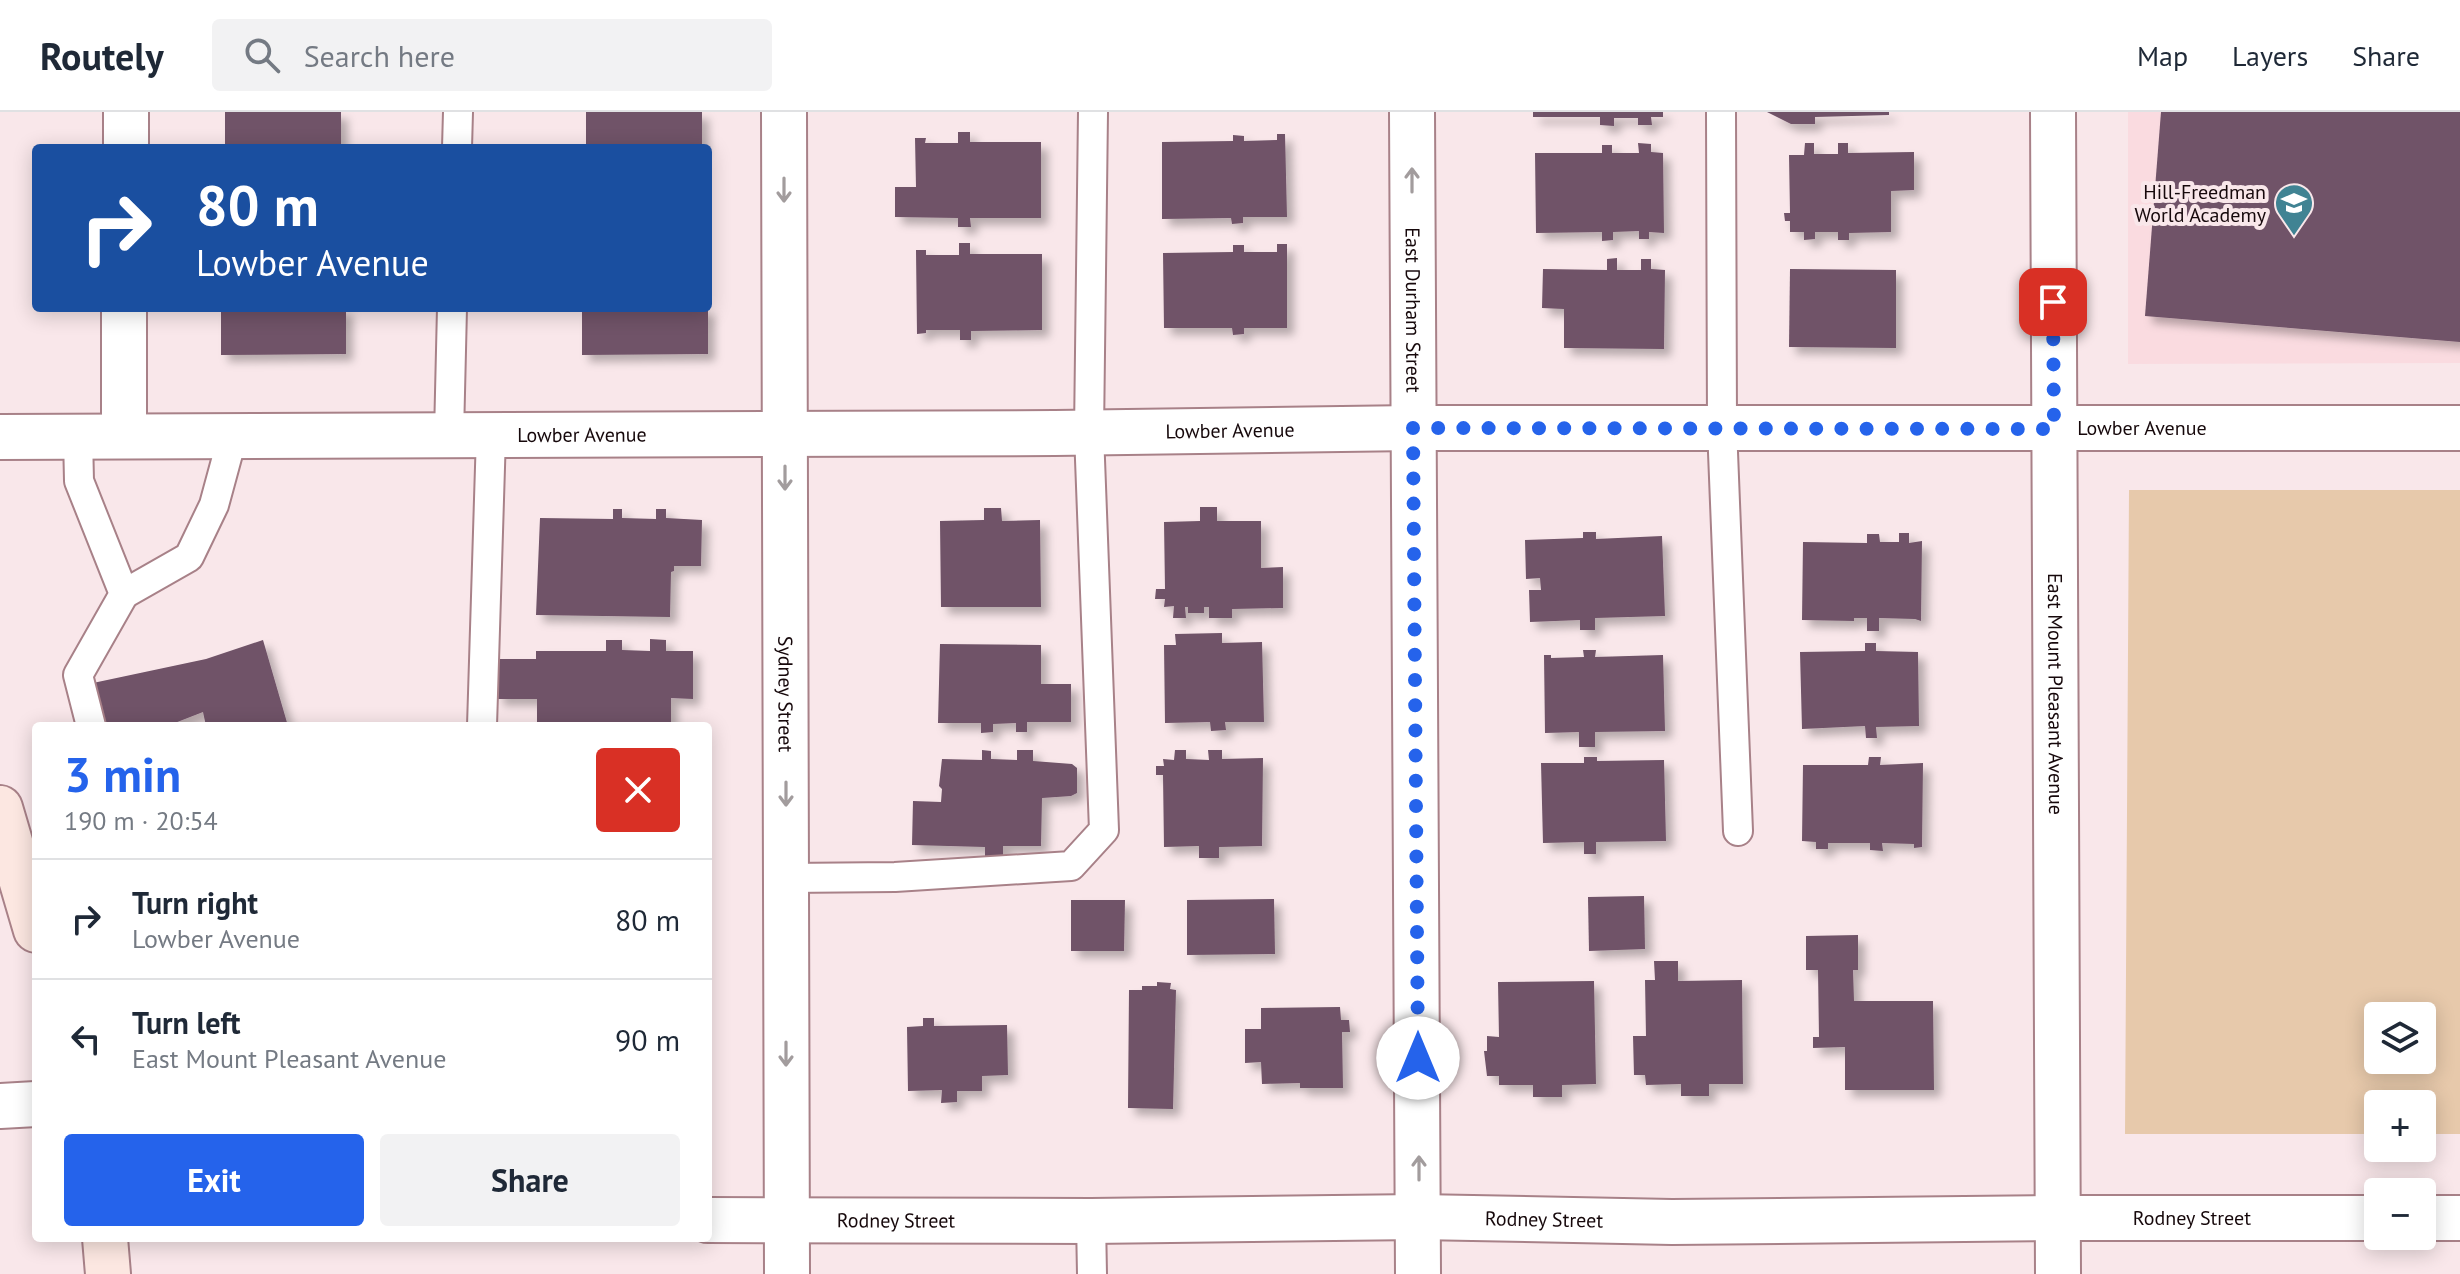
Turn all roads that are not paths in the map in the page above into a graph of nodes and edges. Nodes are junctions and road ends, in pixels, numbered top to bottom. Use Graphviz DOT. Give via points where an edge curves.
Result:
graph roads {
  1 [pos="126,112"];
  2 [pos="458,112"];
  3 [pos="784,112"];
  4 [pos="1093,112"];
  5 [pos="1412,112"];
  6 [pos="1721,112"];
  7 [pos="2053,112"];
  8 [pos="126,144"];
  9 [pos="457,144"];
  10 [pos="124,312"];
  11 [pos="452,312"];
  12 [pos="1722,427"];
  13 [pos="1413,428"];
  14 [pos="2460,428"];
  15 [pos="2054,429"];
  16 [pos="785,432"];
  17 [pos="1089,433"];
  18 [pos="124,435"];
  19 [pos="233,435"];
  20 [pos="449,435"];
  21 [pos="491,435"];
  22 [pos="78,436"];
  23 [pos="0,437"];
  24 [pos="124,594"];
  25 [pos="90,722"];
  26 [pos="482,722"];
  27 [pos="0,808"];
  28 [pos="1738,831"];
  29 [pos="26,866"];
  30 [pos="787,878"];
  31 [pos="32,904"];
  32 [pos="32,1104"];
  33 [pos="0,1106"];
  34 [pos="1419,1217"];
  35 [pos="2058,1218"];
  36 [pos="2364,1218"];
  37 [pos="2436,1218"];
  38 [pos="2460,1218"];
  39 [pos="786,1219"];
  40 [pos="712,1220"];
  41 [pos="1091,1221"];
  42 [pos="105,1242"];
  43 [pos="108,1274"];
  44 [pos="787,1274"];
  45 [pos="1092,1274"];
  46 [pos="1418,1274"];
  47 [pos="2058,1274"];
  1 -- 8 [label="street"];
  2 -- 9 [label="lane"];
  3 -- 16 [label="street, Sydney Street, one-way"];
  4 -- 17 [label="lane"];
  13 -- 5 [label="street, East Durham Street, one-way"];
  6 -- 12 [label="lane"];
  7 -- 15 [label="street, East Mount Pleasant Avenue"];
  10 -- 18 [label="street"];
  11 -- 20 [label="lane"];
  12 -- 13 [label="street, Lowber Avenue"];
  12 -- 15 [label="street, Lowber Avenue"];
  12 -- 28 [label="lane"];
  13 -- 17 [label="street, Lowber Avenue"];
  34 -- 13 [label="street, East Durham Street, one-way"];
  14 -- 15 [label="street, Lowber Avenue"];
  15 -- 35 [label="street, East Mount Pleasant Avenue"];
  16 -- 17 [label="street, Lowber Avenue"];
  16 -- 21 [label="street, Lowber Avenue"];
  16 -- 30 [label="street, Sydney Street, one-way"];
  17 -- 30 [label="lane" via="1104,830 1071,866"];
  18 -- 19 [label="street, Lowber Avenue"];
  18 -- 22 [label="street, Lowber Avenue"];
  19 -- 20 [label="street, Lowber Avenue"];
  19 -- 24 [label="lane" via="214,505 189,557"];
  20 -- 21 [label="street, Lowber Avenue"];
  21 -- 26 [label="lane"];
  22 -- 23 [label="street, Lowber Avenue"];
  22 -- 24 [label="lane" via="79,481"];
  24 -- 25 [label="lane" via="78,675"];
  27 -- 29 [label="main road"];
  29 -- 31 [label="main road"];
  30 -- 39 [label="street, Sydney Street, one-way"];
  32 -- 33 [label="street"];
  34 -- 35 [label="street, Rodney Street" via="1672,1222"];
  34 -- 41 [label="street, Rodney Street"];
  34 -- 46 [label="street, East Durham Street"];
  35 -- 36 [label="street, Rodney Street"];
  35 -- 47 [label="street, East Mount Pleasant Avenue"];
  37 -- 38 [label="street"];
  39 -- 40 [label="street, Rodney Street"];
  39 -- 41 [label="street, Rodney Street"];
  39 -- 44 [label="street, Sydney Street"];
  41 -- 45 [label="lane"];
  42 -- 43 [label="main road"];
}
